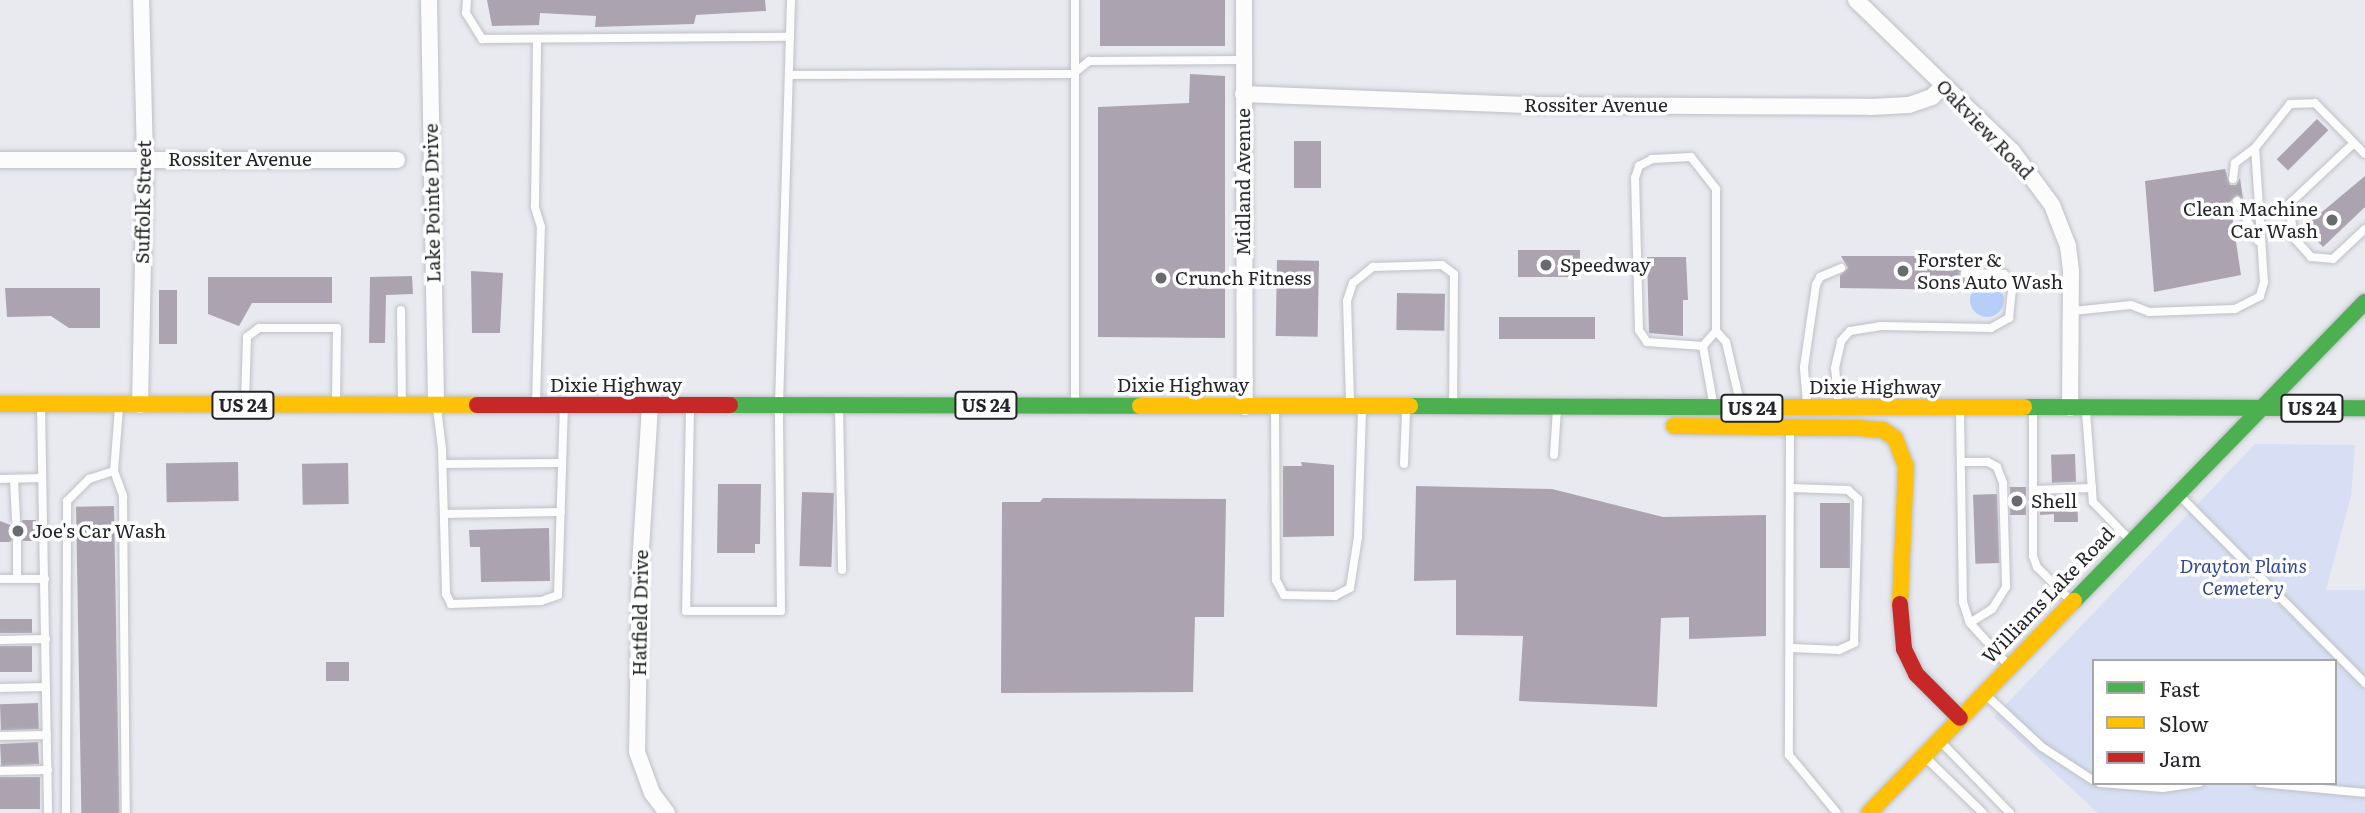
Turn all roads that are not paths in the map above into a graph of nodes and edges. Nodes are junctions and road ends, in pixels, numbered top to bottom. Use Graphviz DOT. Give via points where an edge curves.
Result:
graph roads {
  1 [pos="141,0"];
  2 [pos="429,0"];
  3 [pos="467,0"];
  4 [pos="791,0"];
  5 [pos="1075,0"];
  6 [pos="1244,0"];
  7 [pos="1856,0"];
  8 [pos="790,37"];
  9 [pos="537,39"];
  10 [pos="1243,60"];
  11 [pos="1073,74"];
  12 [pos="789,75"];
  13 [pos="1943,86"];
  14 [pos="1243,93"];
  15 [pos="2354,143"];
  16 [pos="2255,148"];
  17 [pos="2365,153"];
  18 [pos="145,159"];
  19 [pos="0,160"];
  20 [pos="397,160"];
  21 [pos="2233,179"];
  22 [pos="2237,201"];
  23 [pos="2365,229"];
  24 [pos="2260,244"];
  25 [pos="1841,268"];
  26 [pos="1965,273"];
  27 [pos="2365,302"];
  28 [pos="401,310"];
  29 [pos="2073,311"];
  30 [pos="1716,331"];
  31 [pos="1703,346"];
  32 [pos="0,404"];
  33 [pos="41,404"];
  34 [pos="119,405"];
  35 [pos="139,405"];
  36 [pos="245,405"];
  37 [pos="336,405"];
  38 [pos="402,405"];
  39 [pos="436,405"];
  40 [pos="536,405"];
  41 [pos="779,405"];
  42 [pos="564,406"];
  43 [pos="650,406"];
  44 [pos="690,406"];
  45 [pos="839,406"];
  46 [pos="1075,406"];
  47 [pos="1275,406"];
  48 [pos="1356,406"];
  49 [pos="1407,406"];
  50 [pos="1453,406"];
  51 [pos="1245,407"];
  52 [pos="1557,407"];
  53 [pos="1613,408"];
  54 [pos="1714,408"];
  55 [pos="1741,408"];
  56 [pos="1808,408"];
  57 [pos="1839,408"];
  58 [pos="1960,408"];
  59 [pos="2034,408"];
  60 [pos="2078,408"];
  61 [pos="2365,408"];
  62 [pos="2260,409"];
  63 [pos="1790,427"];
  64 [pos="1554,455"];
  65 [pos="562,463"];
  66 [pos="1961,463"];
  67 [pos="443,464"];
  68 [pos="1404,464"];
  69 [pos="114,471"];
  70 [pos="42,478"];
  71 [pos="0,479"];
  72 [pos="14,479"];
  73 [pos="1792,488"];
  74 [pos="2092,488"];
  75 [pos="2033,490"];
  76 [pos="2176,493"];
  77 [pos="561,512"];
  78 [pos="444,514"];
  79 [pos="16,520"];
  80 [pos="2130,540"];
  81 [pos="16,542"];
  82 [pos="842,570"];
  83 [pos="0,579"];
  84 [pos="17,579"];
  85 [pos="45,579"];
  86 [pos="2071,601"];
  87 [pos="1970,623"];
  88 [pos="0,639"];
  89 [pos="46,639"];
  90 [pos="1791,648"];
  91 [pos="2009,666"];
  92 [pos="2365,683"];
  93 [pos="46,687"];
  94 [pos="0,688"];
  95 [pos="1984,693"];
  96 [pos="1960,718"];
  97 [pos="0,736"];
  98 [pos="47,736"];
  99 [pos="1939,740"];
  100 [pos="1924,756"];
  101 [pos="0,771"];
  102 [pos="48,771"];
  103 [pos="2092,780"];
  104 [pos="2125,785"];
  105 [pos="2185,785"];
  106 [pos="2280,785"];
  107 [pos="2365,793"];
  108 [pos="1874,811"];
  109 [pos="48,813"];
  110 [pos="66,813"];
  111 [pos="126,813"];
  112 [pos="667,813"];
  113 [pos="1838,813"];
  114 [pos="1983,813"];
  115 [pos="2010,813"];
  1 -- 18 [label="street, Suffolk Street"];
  2 -- 39 [label="street, Lake Pointe Drive"];
  3 -- 9 [label="lane" via="466,13 482,39"];
  4 -- 8 [label="lane"];
  5 -- 11 [label="lane"];
  6 -- 10 [label="street, Midland Avenue"];
  7 -- 13 [label="street, Oakview Road"];
  8 -- 9 [label="lane"];
  8 -- 12 [label="lane"];
  9 -- 40 [label="lane" via="535,207 541,227"];
  10 -- 11 [label="lane" via="1089,61"];
  10 -- 14 [label="street, Midland Avenue"];
  11 -- 12 [label="lane"];
  11 -- 46 [label="lane"];
  12 -- 41 [label="lane"];
  13 -- 14 [label="street, Rossiter Avenue" via="1932,97 1909,105 1870,107 1527,105"];
  13 -- 29 [label="street, Oakview Road" via="2012,152 2052,205 2068,246"];
  14 -- 51 [label="street, Midland Avenue"];
  15 -- 16 [label="lane" via="2315,103 2299,101 2268,127"];
  15 -- 17 [label="lane"];
  15 -- 23 [label="lane" via="2288,205 2295,239 2311,257 2333,259"];
  16 -- 21 [label="lane" via="2235,163"];
  16 -- 24 [label="lane"];
  18 -- 19 [label="street, Rossiter Avenue"];
  18 -- 20 [label="street, Rossiter Avenue"];
  18 -- 35 [label="street, Suffolk Street"];
  22 -- 24 [label="lane"];
  24 -- 29 [label="lane" via="2264,282 2260,296 2235,309 2149,312 2131,305"];
  25 -- 56 [label="lane" via="1820,277 1816,285 1804,367"];
  26 -- 57 [label="lane" via="2004,274 2012,290 2009,318 1991,328 1880,326 1850,331 1841,341 1835,368"];
  27 -- 62 [label="main road, Williams Lake Road"];
  28 -- 38 [label="lane"];
  29 -- 60 [label="street, Oakview Road"];
  30 -- 31 [label="lane"];
  30 -- 31 [label="lane" via="1716,189 1691,158 1652,159 1639,166 1635,178 1639,331 1647,342"];
  30 -- 55 [label="lane" via="1727,342"];
  31 -- 54 [label="lane"];
  32 -- 33 [label="main road, Dixie Highway / US 24"];
  33 -- 34 [label="main road, Dixie Highway / US 24"];
  33 -- 70 [label="lane"];
  34 -- 35 [label="main road, Dixie Highway / US 24"];
  34 -- 69 [label="lane"];
  35 -- 36 [label="main road, Dixie Highway / US 24"];
  36 -- 37 [label="main road, Dixie Highway / US 24"];
  36 -- 37 [label="lane" via="247,337 259,328 337,328"];
  37 -- 38 [label="main road, Dixie Highway / US 24"];
  38 -- 39 [label="main road, Dixie Highway / US 24"];
  39 -- 40 [label="main road, Dixie Highway / US 24"];
  39 -- 67 [label="lane"];
  40 -- 42 [label="main road, Dixie Highway / US 24"];
  41 -- 44 [label="main road, Dixie Highway / US 24"];
  41 -- 44 [label="lane" via="781,611 686,611"];
  41 -- 45 [label="main road, Dixie Highway / US 24"];
  42 -- 43 [label="main road, Dixie Highway / US 24"];
  42 -- 65 [label="lane"];
  43 -- 44 [label="main road, Dixie Highway / US 24"];
  43 -- 112 [label="street, Hatfield Drive" via="640,565 637,752 652,793"];
  45 -- 46 [label="main road, Dixie Highway / US 24"];
  45 -- 82 [label="lane"];
  46 -- 51 [label="main road, Dixie Highway / US 24"];
  47 -- 48 [label="main road, Dixie Highway / US 24"];
  47 -- 48 [label="lane" via="1276,580 1284,595 1335,596 1350,588 1358,537"];
  47 -- 51 [label="main road, Dixie Highway / US 24"];
  48 -- 49 [label="main road, Dixie Highway / US 24"];
  48 -- 50 [label="lane" via="1349,366 1347,301 1353,283 1373,267 1442,265 1454,274"];
  49 -- 50 [label="main road, Dixie Highway / US 24"];
  49 -- 68 [label="lane"];
  50 -- 52 [label="main road, Dixie Highway / US 24"];
  52 -- 53 [label="main road, Dixie Highway / US 24"];
  52 -- 64 [label="lane"];
  53 -- 54 [label="main road, Dixie Highway / US 24"];
  53 -- 63 [label="main road" via="1655,425"];
  54 -- 55 [label="main road, Dixie Highway / US 24"];
  55 -- 56 [label="main road, Dixie Highway / US 24"];
  56 -- 57 [label="main road, Dixie Highway / US 24"];
  57 -- 58 [label="main road, Dixie Highway / US 24"];
  58 -- 59 [label="main road, Dixie Highway / US 24"];
  58 -- 66 [label="lane"];
  59 -- 60 [label="main road, Dixie Highway / US 24"];
  59 -- 75 [label="lane"];
  60 -- 62 [label="main road, Dixie Highway / US 24"];
  60 -- 74 [label="lane"];
  61 -- 62 [label="main road, Dixie Highway / US 24"];
  62 -- 76 [label="main road, Williams Lake Road"];
  63 -- 73 [label="lane"];
  63 -- 96 [label="main road" via="1883,430 1904,453 1906,513 1899,620 1904,649 1916,674"];
  65 -- 67 [label="lane"];
  65 -- 77 [label="lane"];
  66 -- 87 [label="lane" via="1963,602"];
  66 -- 87 [label="lane" via="1988,462 1997,467 2003,482 2006,587 1992,609"];
  67 -- 78 [label="lane"];
  69 -- 110 [label="lane" via="89,479 67,501"];
  69 -- 111 [label="lane" via="123,496"];
  70 -- 72 [label="lane"];
  70 -- 85 [label="lane"];
  71 -- 72 [label="lane"];
  72 -- 79 [label="lane"];
  73 -- 90 [label="lane"];
  73 -- 90 [label="lane" via="1848,490 1858,499 1854,643 1839,650"];
  74 -- 75 [label="lane"];
  74 -- 80 [label="lane" via="2093,502"];
  75 -- 86 [label="lane" via="2033,556 2037,567"];
  76 -- 80 [label="main road, Williams Lake Road"];
  76 -- 92 [label="lane"];
  77 -- 78 [label="lane"];
  77 -- 78 [label="lane" via="558,595 541,601 451,604 446,594"];
  80 -- 86 [label="main road, Williams Lake Road"];
  81 -- 84 [label="lane"];
  83 -- 84 [label="lane"];
  84 -- 85 [label="lane"];
  85 -- 89 [label="lane"];
  86 -- 91 [label="main road, Williams Lake Road"];
  87 -- 91 [label="lane"];
  88 -- 89 [label="lane"];
  89 -- 93 [label="lane"];
  90 -- 113 [label="lane" via="1789,755"];
  91 -- 95 [label="main road, Williams Lake Road"];
  93 -- 94 [label="lane"];
  93 -- 98 [label="lane"];
  95 -- 96 [label="main road, Williams Lake Road"];
  95 -- 103 [label="lane" via="2042,747"];
  96 -- 99 [label="main road, Williams Lake Road"];
  97 -- 98 [label="lane"];
  98 -- 102 [label="lane"];
  99 -- 100 [label="main road, Williams Lake Road"];
  99 -- 115 [label="lane"];
  100 -- 108 [label="main road, Williams Lake Road"];
  100 -- 114 [label="lane"];
  101 -- 102 [label="lane"];
  102 -- 109 [label="lane"];
  104 -- 105 [label="lane"];
  106 -- 107 [label="lane"];
}
